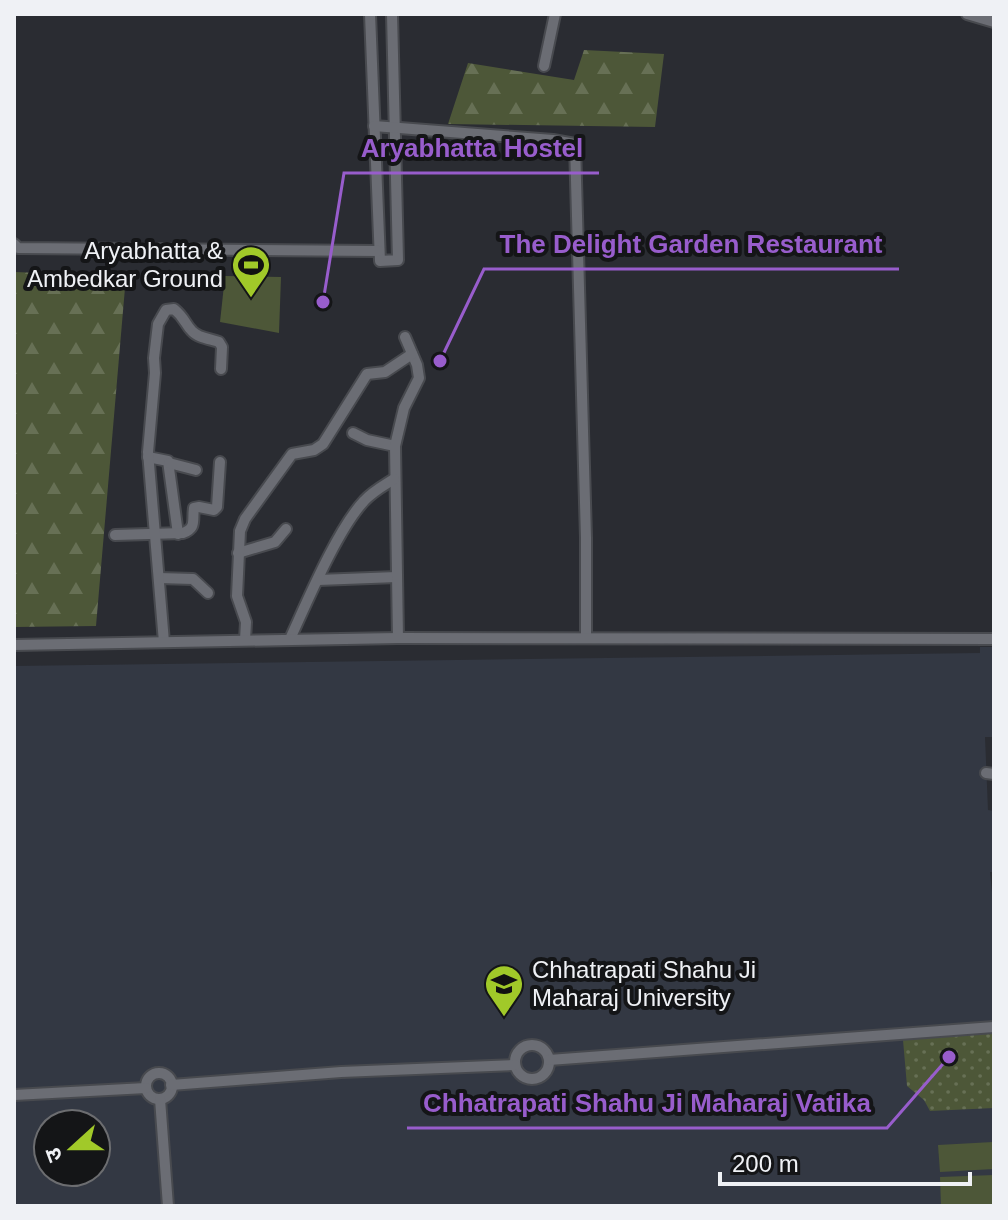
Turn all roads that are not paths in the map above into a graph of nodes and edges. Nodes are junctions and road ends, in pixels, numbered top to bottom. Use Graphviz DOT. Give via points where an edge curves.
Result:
graph roads {
  1 [pos="370,14"];
  2 [pos="392,14"];
  3 [pos="555,14"];
  4 [pos="967,14"];
  5 [pos="994,22"];
  6 [pos="544,66"];
  7 [pos="374,126"];
  8 [pos="396,129"];
  9 [pos="14,244"];
  10 [pos="380,256"];
  11 [pos="405,337"];
  12 [pos="412,354"];
  13 [pos="221,369"];
  14 [pos="353,433"];
  15 [pos="395,446"];
  16 [pos="148,457"];
  17 [pos="220,462"];
  18 [pos="169,463"];
  19 [pos="196,470"];
  20 [pos="394,479"];
  21 [pos="286,529"];
  22 [pos="154,534"];
  23 [pos="178,534"];
  24 [pos="115,535"];
  25 [pos="238,553"];
  26 [pos="397,577"];
  27 [pos="159,578"];
  28 [pos="318,580"];
  29 [pos="208,593"];
  30 [pos="398,638"];
  31 [pos="586,638"];
  32 [pos="290,639"];
  33 [pos="994,639"];
  34 [pos="245,640"];
  35 [pos="164,642"];
  36 [pos="14,645"];
  37 [pos="994,1027"];
  38 [pos="549,1060"];
  39 [pos="515,1065"];
  40 [pos="171,1085"];
  41 [pos="146,1088"];
  42 [pos="14,1095"];
  43 [pos="160,1099"];
  44 [pos="168,1206"];
  1 -- 7 [label="street"];
  2 -- 8 [label="street"];
  3 -- 6 [label="street"];
  4 -- 5 [label="street"];
  7 -- 8 [label="street"];
  7 -- 10 [label="street"];
  8 -- 10 [label="street" via="398,260"];
  8 -- 31 [label="street" via="575,144"];
  9 -- 10 [label="street"];
  11 -- 12 [label="street"];
  12 -- 15 [label="street" via="419,378 404,408"];
  12 -- 25 [label="street" via="383,373 367,374 323,444 292,454 242,524"];
  13 -- 16 [label="street" via="219,342 196,335 185,318 174,309 166,310 158,324"];
  14 -- 15 [label="street"];
  15 -- 20 [label="street"];
  16 -- 18 [label="street"];
  16 -- 22 [label="street"];
  17 -- 23 [label="street" via="217,507 194,508 193,527"];
  18 -- 19 [label="street"];
  18 -- 23 [label="street"];
  20 -- 26 [label="street"];
  20 -- 28 [label="street" via="359,507"];
  21 -- 25 [label="street" via="275,542"];
  22 -- 23 [label="street"];
  22 -- 24 [label="street"];
  22 -- 27 [label="street"];
  25 -- 34 [label="street" via="237,596 246,622"];
  26 -- 28 [label="street"];
  26 -- 30 [label="street"];
  27 -- 29 [label="street" via="193,579"];
  27 -- 35 [label="street"];
  28 -- 32 [label="street"];
  30 -- 31 [label="street"];
  30 -- 32 [label="street"];
  31 -- 33 [label="street"];
  32 -- 34 [label="street"];
  34 -- 35 [label="street"];
  35 -- 36 [label="street"];
  37 -- 38 [label="street"];
  38 -- 39 [label="street" via="545,1073 534,1079 521,1076"];
  38 -- 39 [label="street" via="542,1049 529,1045 518,1052"];
  39 -- 40 [label="street"];
  40 -- 41 [label="street" via="167,1076 157,1074"];
  40 -- 43 [label="street"];
  41 -- 42 [label="street"];
  41 -- 43 [label="street"];
  43 -- 44 [label="street"];
}
